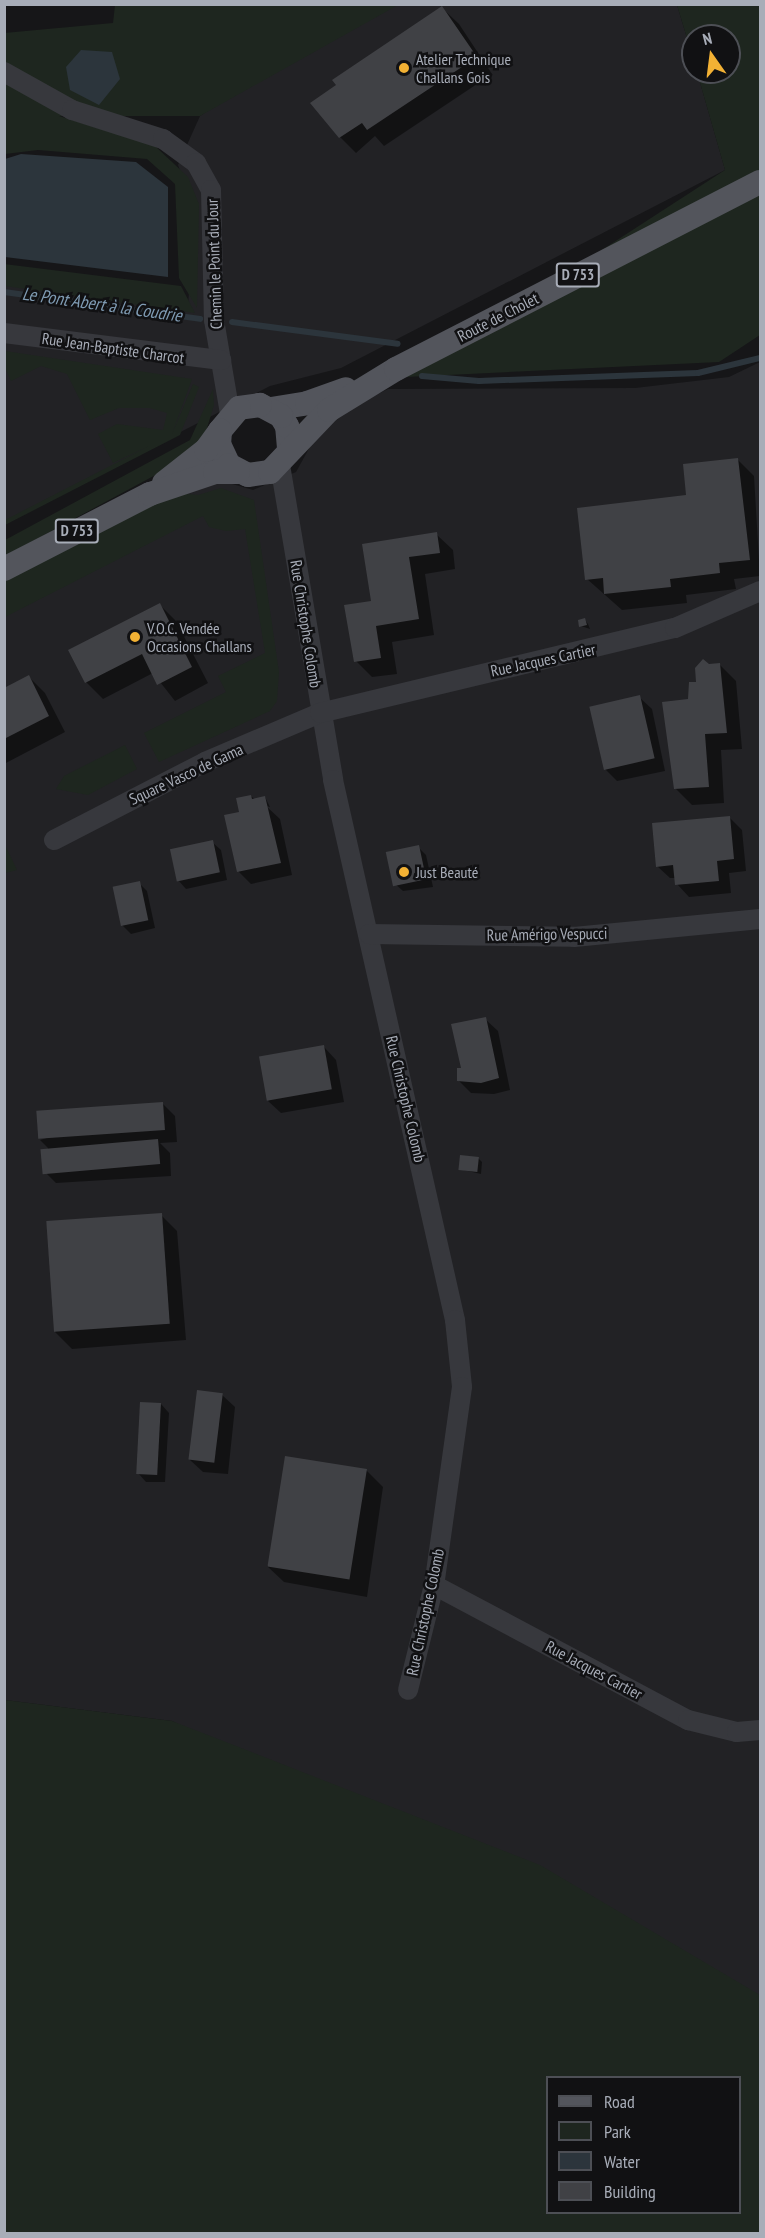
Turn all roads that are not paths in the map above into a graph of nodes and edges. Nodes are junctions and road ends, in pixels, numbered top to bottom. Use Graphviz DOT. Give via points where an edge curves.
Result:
graph roads {
  1 [pos="4,72"];
  2 [pos="760,182"];
  3 [pos="4,333"];
  4 [pos="222,363"];
  5 [pos="396,369"];
  6 [pos="242,415"];
  7 [pos="285,456"];
  8 [pos="248,474"];
  9 [pos="150,494"];
  10 [pos="288,509"];
  11 [pos="4,569"];
  12 [pos="760,591"];
  13 [pos="320,713"];
  14 [pos="54,840"];
  15 [pos="760,919"];
  16 [pos="369,934"];
  17 [pos="434,1585"];
  18 [pos="408,1690"];
  19 [pos="760,1730"];
  1 -- 4 [label="street, Chemin le Point du Jour" via="72,110 164,139 196,163 211,190 214,320"];
  2 -- 5 [label="main road, Route de Cholet / D 753"];
  3 -- 4 [label="street, Rue Jean-Baptiste Charcot"];
  4 -- 6 [label="street"];
  5 -- 6 [label="main road, Route de Cholet / D 753" via="307,403"];
  5 -- 7 [label="main road, Route de Cholet / D 753" via="329,410"];
  6 -- 7 [label="main road" via="287,426"];
  6 -- 8 [label="main road" via="222,456"];
  6 -- 9 [label="main road, D 753" via="206,450"];
  7 -- 8 [label="main road, Route de Cholet"];
  7 -- 10 [label="street, Rue Christophe Colomb"];
  8 -- 9 [label="main road, D 753" via="215,472"];
  8 -- 10 [label="street"];
  9 -- 11 [label="main road, D 753"];
  10 -- 13 [label="street, Rue Christophe Colomb"];
  12 -- 13 [label="street, Rue Jacques Cartier" via="675,628"];
  13 -- 14 [label="street, Square Vasco de Gama" via="205,762"];
  13 -- 16 [label="street, Rue Christophe Colomb"];
  15 -- 16 [label="street, Rue Amérigo Vespucci" via="574,937"];
  16 -- 17 [label="street, Rue Christophe Colomb" via="455,1320 461,1376"];
  17 -- 18 [label="street, Rue Christophe Colomb"];
  17 -- 19 [label="street, Rue Jacques Cartier" via="688,1720 737,1732"];
}
